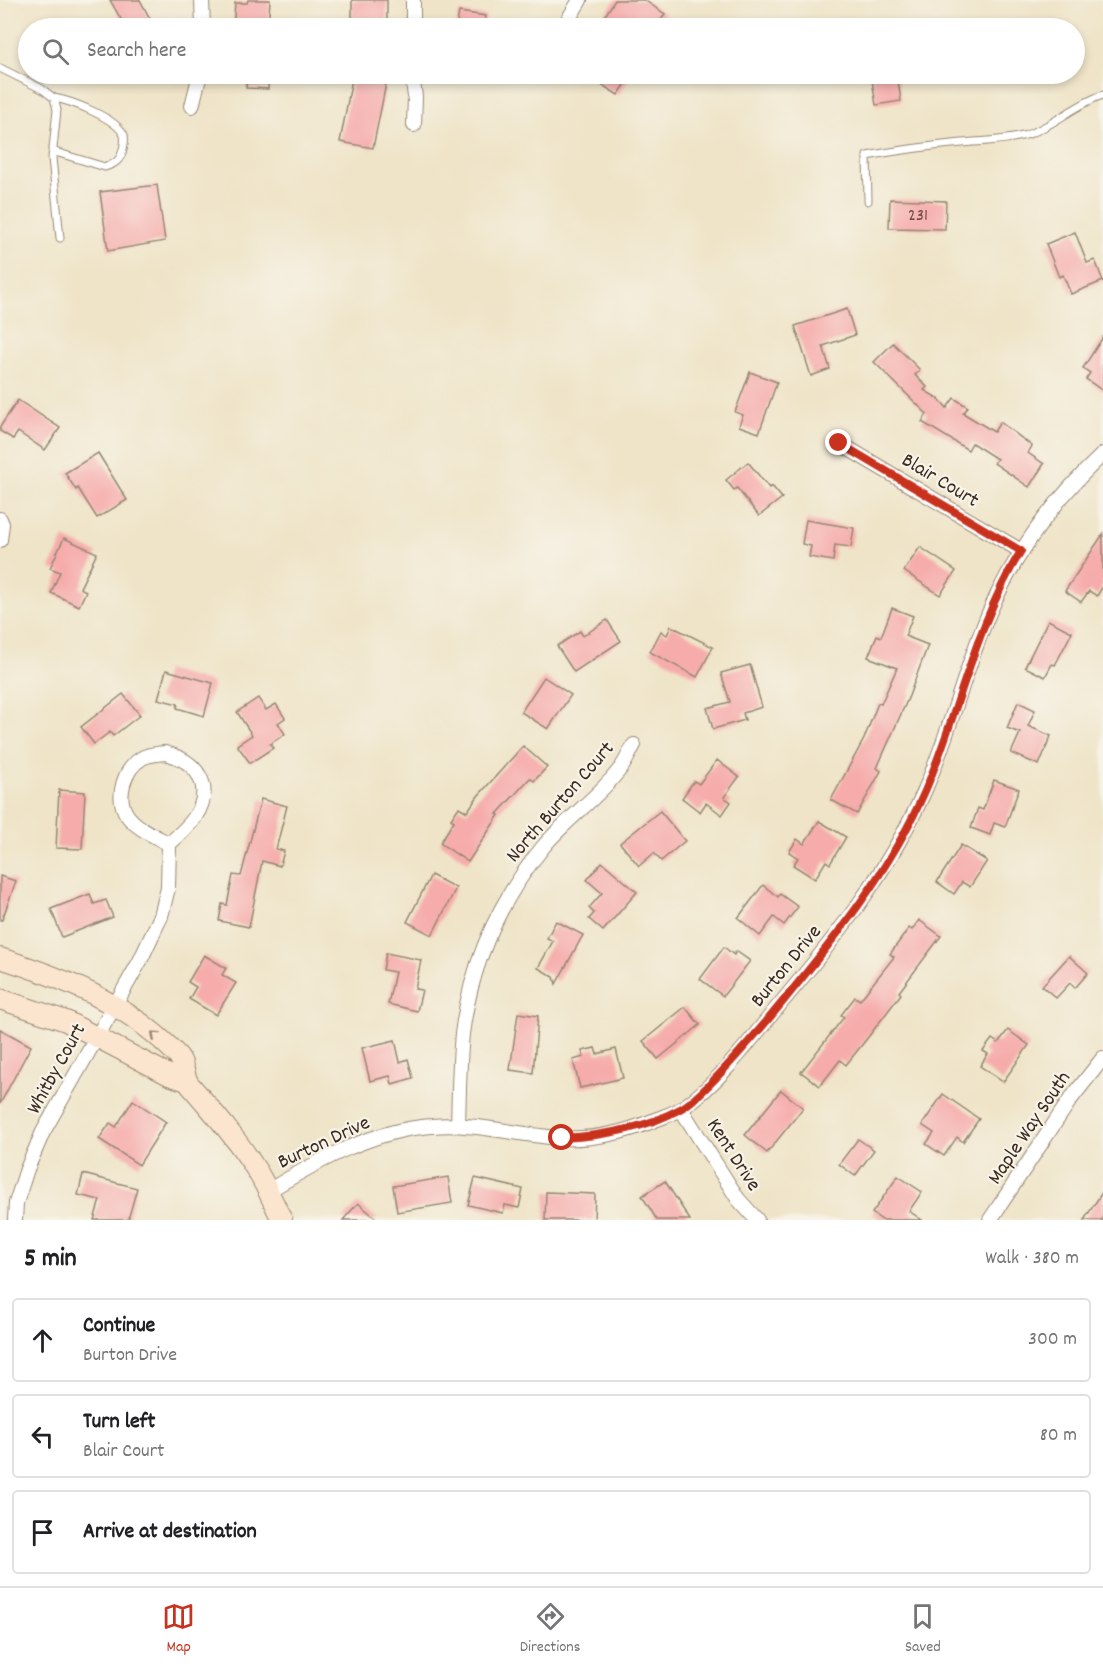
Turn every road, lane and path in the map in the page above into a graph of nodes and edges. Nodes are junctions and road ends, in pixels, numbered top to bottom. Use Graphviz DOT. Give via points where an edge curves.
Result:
graph roads {
  1 [pos="202,0"];
  2 [pos="413,0"];
  3 [pos="580,0"];
  4 [pos="203,18"];
  5 [pos="413,18"];
  6 [pos="568,18"];
  7 [pos="0,68"];
  8 [pos="18,77"];
  9 [pos="32,84"];
  10 [pos="198,84"];
  11 [pos="413,84"];
  12 [pos="1103,95"];
  13 [pos="54,98"];
  14 [pos="192,106"];
  15 [pos="414,125"];
  16 [pos="52,151"];
  17 [pos="867,201"];
  18 [pos="60,238"];
  19 [pos="839,443"];
  20 [pos="1103,454"];
  21 [pos="0,519"];
  22 [pos="0,540"];
  23 [pos="1021,551"];
  24 [pos="634,745"];
  25 [pos="168,844"];
  26 [pos="0,958"];
  27 [pos="0,999"];
  28 [pos="114,1006"];
  29 [pos="97,1036"];
  30 [pos="1103,1058"];
  31 [pos="187,1081"];
  32 [pos="681,1109"];
  33 [pos="458,1125"];
  34 [pos="268,1191"];
  35 [pos="15,1220"];
  36 [pos="282,1220"];
  37 [pos="757,1220"];
  38 [pos="990,1220"];
  1 -- 4 [label="street"];
  2 -- 5 [label="street"];
  3 -- 6 [label="street"];
  7 -- 8 [label="lane"];
  9 -- 13 [label="lane"];
  10 -- 14 [label="street"];
  11 -- 15 [label="street"];
  12 -- 17 [label="lane" via="1025,135 867,156"];
  13 -- 16 [label="lane" via="57,110"];
  13 -- 16 [label="lane" via="70,100 117,126 124,136 124,146 121,158 105,167"];
  16 -- 18 [label="lane"];
  19 -- 23 [label="street, Blair Court"];
  20 -- 23 [label="street, Burton Drive" via="1062,496"];
  21 -- 22 [label="street"];
  23 -- 32 [label="street, Burton Drive" via="990,611 924,793 889,860 818,959 735,1059"];
  24 -- 33 [label="street, North Burton Court" via="606,786 542,848 515,885 490,932 465,1013"];
  25 -- 25 [label="street" via="196,816 203,799 203,785 189,762 165,753 153,754 131,768 124,780 122,801 134,823"];
  25 -- 28 [label="street, Whitby Court" via="168,888 161,916"];
  26 -- 28 [label="street" via="74,984"];
  27 -- 29 [label="street"];
  28 -- 29 [label="street, Whitby Court"];
  31 -- 28 [label="street, one-way" via="180,1058 143,1024"];
  29 -- 31 [label="street"];
  29 -- 35 [label="street, Whitby Court" via="43,1132 16,1203"];
  30 -- 38 [label="street, Maple Way South"];
  31 -- 34 [label="street" via="241,1146"];
  32 -- 33 [label="street, Burton Drive" via="626,1130 587,1137 562,1138"];
  32 -- 37 [label="street, Kent Drive" via="738,1199"];
  33 -- 34 [label="street, Burton Drive" via="433,1125 382,1135 351,1146"];
  34 -- 36 [label="street"];
}
